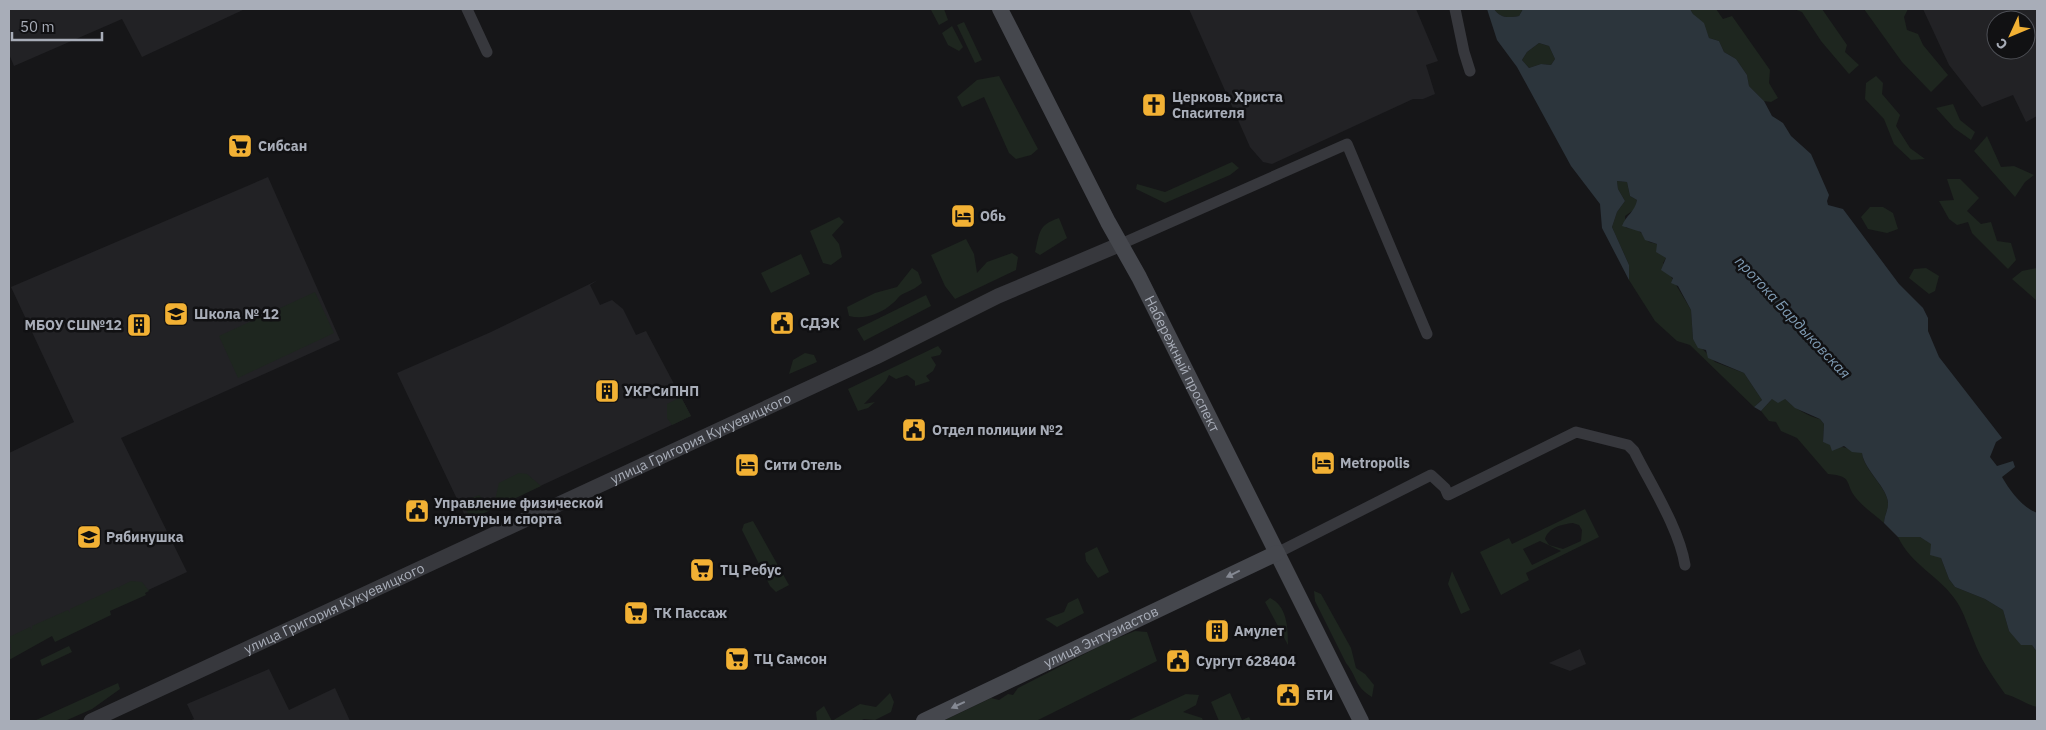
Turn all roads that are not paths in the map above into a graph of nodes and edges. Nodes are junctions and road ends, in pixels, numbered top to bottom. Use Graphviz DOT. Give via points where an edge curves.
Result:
graph roads {
  1 [pos="467,9"];
  2 [pos="1000,9"];
  3 [pos="1455,9"];
  4 [pos="487,52"];
  5 [pos="1470,71"];
  6 [pos="1121,244"];
  7 [pos="1427,334"];
  8 [pos="1277,553"];
  9 [pos="1684,565"];
  10 [pos="91,721"];
  11 [pos="924,721"];
  12 [pos="1361,721"];
  1 -- 4 [label="street"];
  2 -- 6 [label="main road, Набережный проспект"];
  3 -- 5 [label="street"];
  6 -- 7 [label="street" via="1347,144"];
  6 -- 8 [label="main road, Набережный проспект"];
  6 -- 10 [label="street, улица Григория Кукуевицкого" via="998,296 876,357"];
  8 -- 9 [label="street" via="1431,475 1448,495 1576,432 1628,445 1634,451 1669,521 1683,553"];
  8 -- 11 [label="main road, улица Энтузиастов, one-way"];
  8 -- 12 [label="main road, Набережный проспект"];
}
